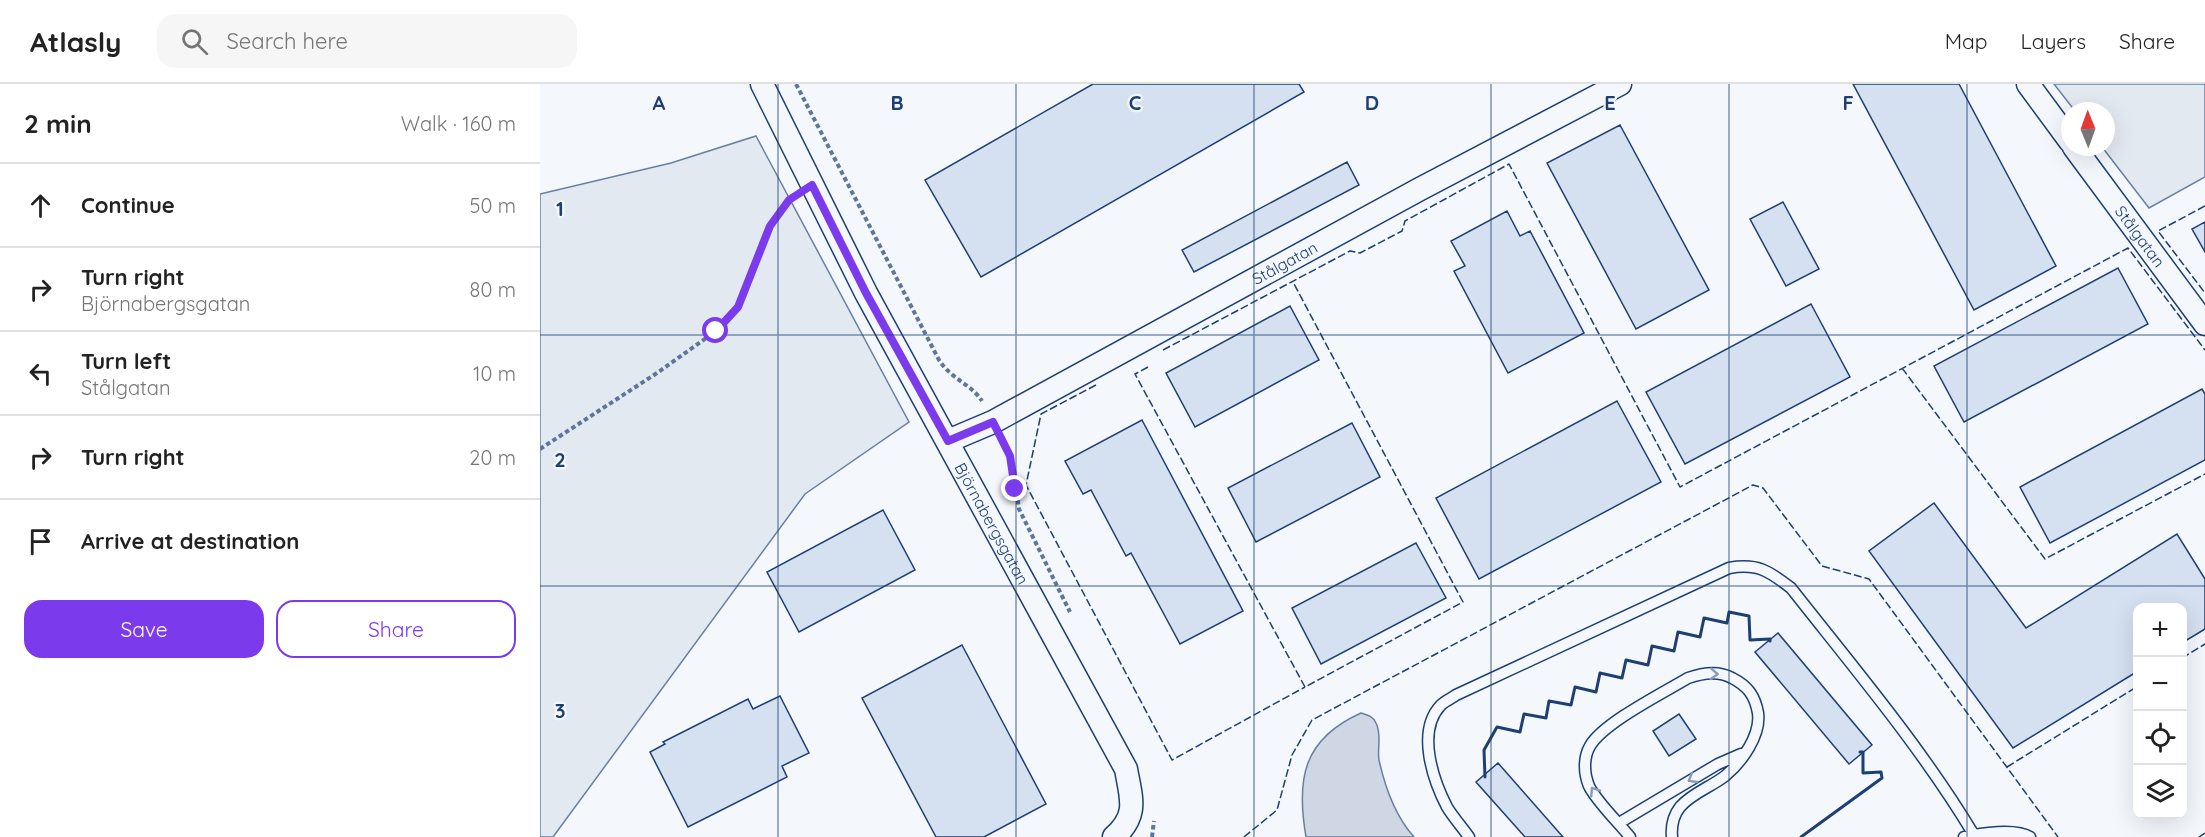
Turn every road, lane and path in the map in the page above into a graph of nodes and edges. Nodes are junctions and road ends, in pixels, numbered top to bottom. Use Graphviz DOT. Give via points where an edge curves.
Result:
graph roads {
  1 [pos="762,84"];
  2 [pos="796,84"];
  3 [pos="1620,84"];
  4 [pos="2028,84"];
  5 [pos="2061,129"];
  6 [pos="2081,156"];
  7 [pos="812,185"];
  8 [pos="2205,324"];
  9 [pos="993,422"];
  10 [pos="948,441"];
  11 [pos="540,449"];
  12 [pos="1074,620"];
  13 [pos="1744,753"];
  14 [pos="1154,819"];
  15 [pos="1619,823"];
  16 [pos="1969,836"];
  17 [pos="1114,837"];
  18 [pos="1152,837"];
  19 [pos="1469,837"];
  20 [pos="1630,837"];
  21 [pos="1672,837"];
  22 [pos="2030,837"];
  1 -- 7 [label="street, Björnabergsgatan"];
  2 -- 9 [label="path" via="939,360 947,372 976,393"];
  3 -- 9 [label="street, Stålgatan"];
  4 -- 5 [label="street"];
  6 -- 8 [label="street, Stålgatan"];
  7 -- 10 [label="street, Björnabergsgatan"];
  7 -- 11 [label="path" via="789,200 770,226 738,307 716,331"];
  9 -- 10 [label="street, Stålgatan"];
  9 -- 12 [label="path" via="1013,466 1019,508"];
  10 -- 17 [label="street, Björnabergsgatan" via="1126,769 1132,803 1126,826"];
  13 -- 15 [label="lane, one-way" via="1718,764"];
  15 -- 13 [label="lane, one-way" via="1590,788 1585,773 1590,746 1603,730 1688,678 1713,673 1728,676 1752,693 1759,722 1756,736"];
  13 -- 21 [label="lane" via="1726,775 1681,806 1674,817"];
  14 -- 18 [label="path"];
  15 -- 20 [label="lane"];
  16 -- 19 [label="lane" via="1954,802 1791,588 1768,570 1747,565 1729,568 1441,705 1432,719 1430,757 1448,808"];
  16 -- 22 [label="lane" via="2003,832"];
}
